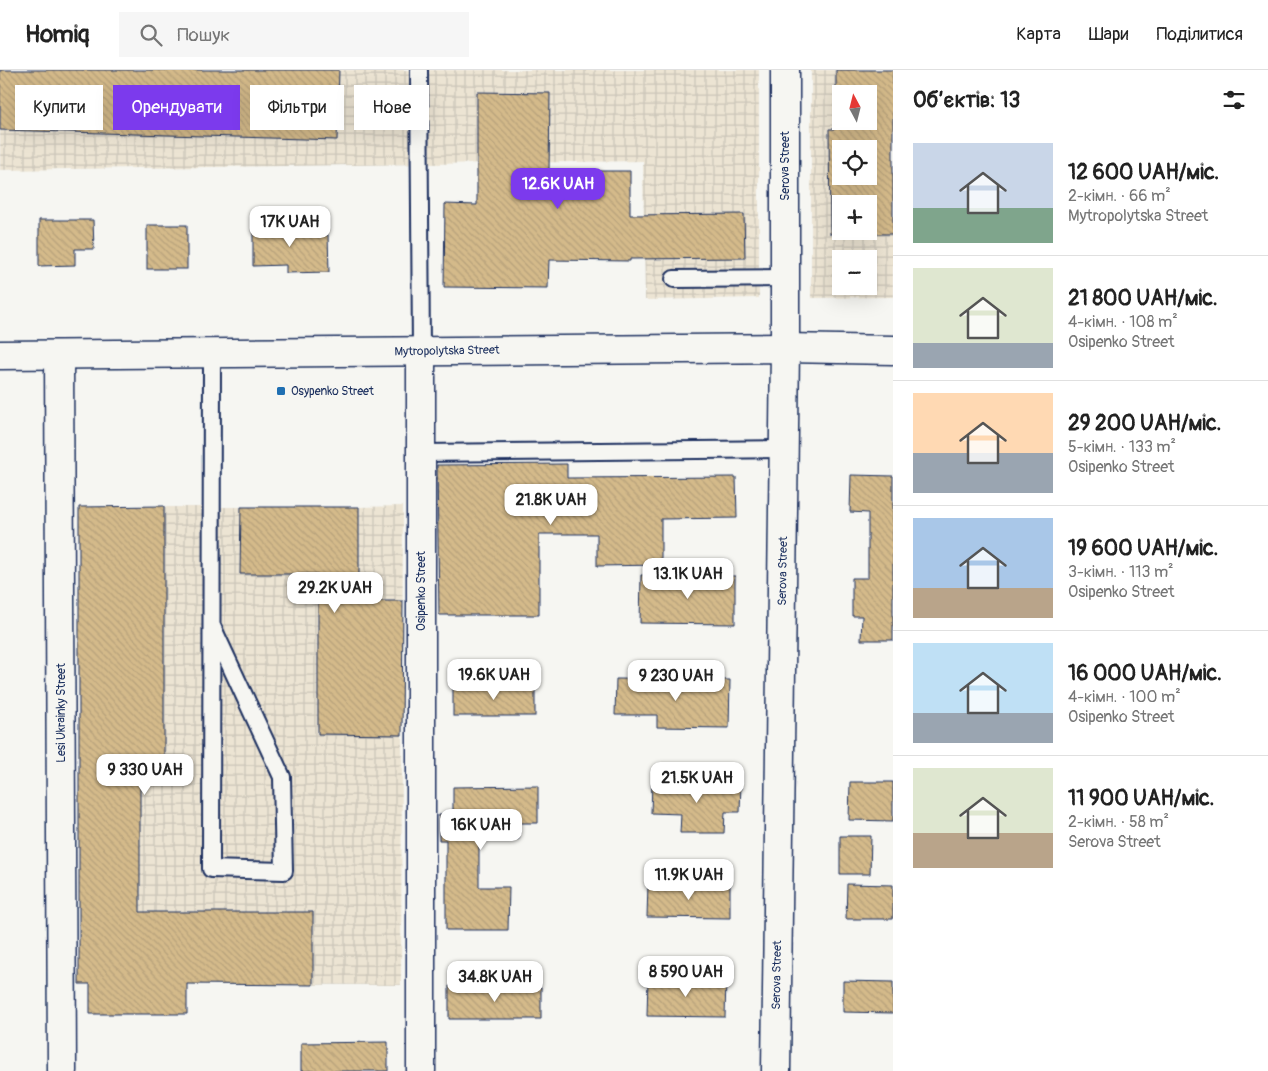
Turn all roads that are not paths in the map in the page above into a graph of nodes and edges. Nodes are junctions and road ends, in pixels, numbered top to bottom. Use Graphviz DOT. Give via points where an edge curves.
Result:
graph roads {
  1 [pos="419,70"];
  2 [pos="785,70"];
  3 [pos="786,278"];
  4 [pos="674,279"];
  5 [pos="785,348"];
  6 [pos="893,350"];
  7 [pos="421,351"];
  8 [pos="212,354"];
  9 [pos="59,355"];
  10 [pos="0,356"];
  11 [pos="784,449"];
  12 [pos="420,453"];
  13 [pos="212,626"];
  14 [pos="62,1071"];
  15 [pos="421,1071"];
  16 [pos="776,1071"];
  1 -- 7 [label="lane"];
  2 -- 3 [label="street, Serova Street"];
  3 -- 4 [label="lane"];
  3 -- 5 [label="street, Serova Street"];
  5 -- 6 [label="street, Mytropolytska Street"];
  5 -- 7 [label="street, Mytropolytska Street"];
  5 -- 11 [label="street, Serova Street"];
  7 -- 8 [label="street, Mytropolytska Street"];
  7 -- 12 [label="street, Osipenko Street"];
  8 -- 9 [label="street, Mytropolytska Street"];
  8 -- 13 [label="lane"];
  9 -- 10 [label="street, Mytropolytska Street"];
  9 -- 14 [label="street, Lesi Ukrainky Street"];
  11 -- 12 [label="lane"];
  11 -- 16 [label="street, Serova Street"];
  12 -- 15 [label="street, Osipenko Street"];
  13 -- 13 [label="lane" via="282,777 284,871 211,869"];
}
